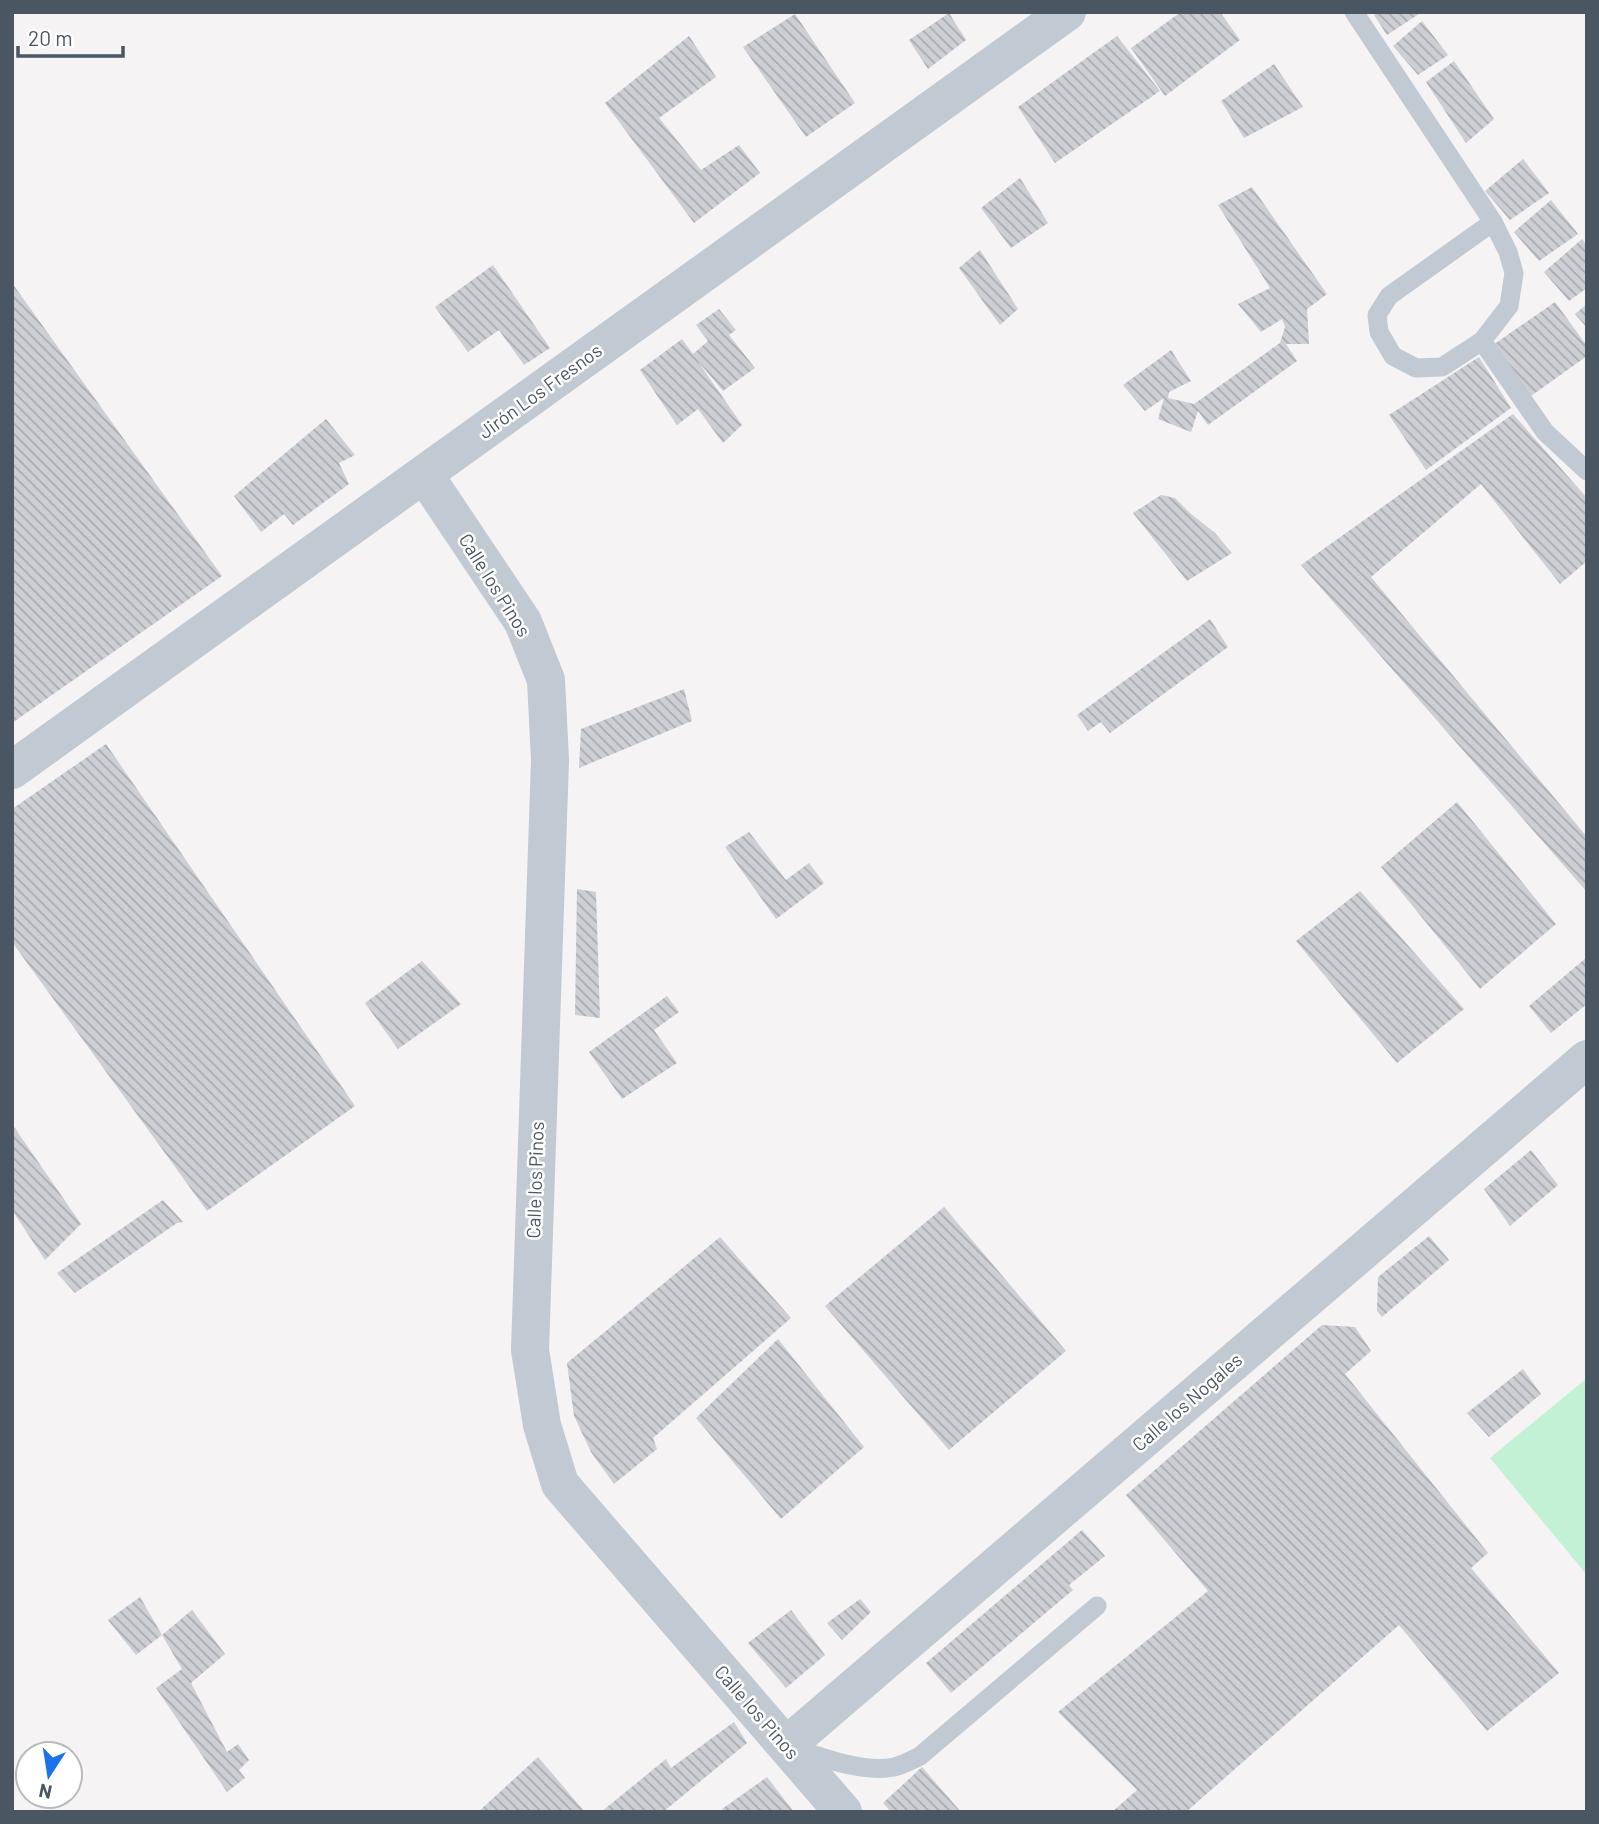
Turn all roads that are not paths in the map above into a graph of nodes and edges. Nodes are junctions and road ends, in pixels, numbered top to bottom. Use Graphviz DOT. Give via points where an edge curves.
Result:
graph roads {
  1 [pos="1067,12"];
  2 [pos="1354,12"];
  3 [pos="1493,222"];
  4 [pos="1482,341"];
  5 [pos="1587,471"];
  6 [pos="424,474"];
  7 [pos="12,770"];
  8 [pos="1587,1059"];
  9 [pos="1097,1606"];
  10 [pos="786,1745"];
  11 [pos="843,1812"];
  1 -- 6 [label="street, Jirón Los Fresnos"];
  2 -- 3 [label="lane"];
  3 -- 4 [label="lane" via="1514,273 1509,306"];
  3 -- 4 [label="lane" via="1389,296 1377,315 1379,332 1394,356 1416,368 1442,367"];
  4 -- 5 [label="lane" via="1545,432"];
  6 -- 7 [label="street, Jirón Los Fresnos"];
  6 -- 10 [label="street, Calle los Pinos" via="523,622 546,680 550,760 530,1350 542,1425 560,1484"];
  8 -- 10 [label="street, Calle los Nogales"];
  9 -- 10 [label="lane" via="920,1756 895,1767 872,1768 842,1764"];
  10 -- 11 [label="street, Calle los Pinos"];
}
